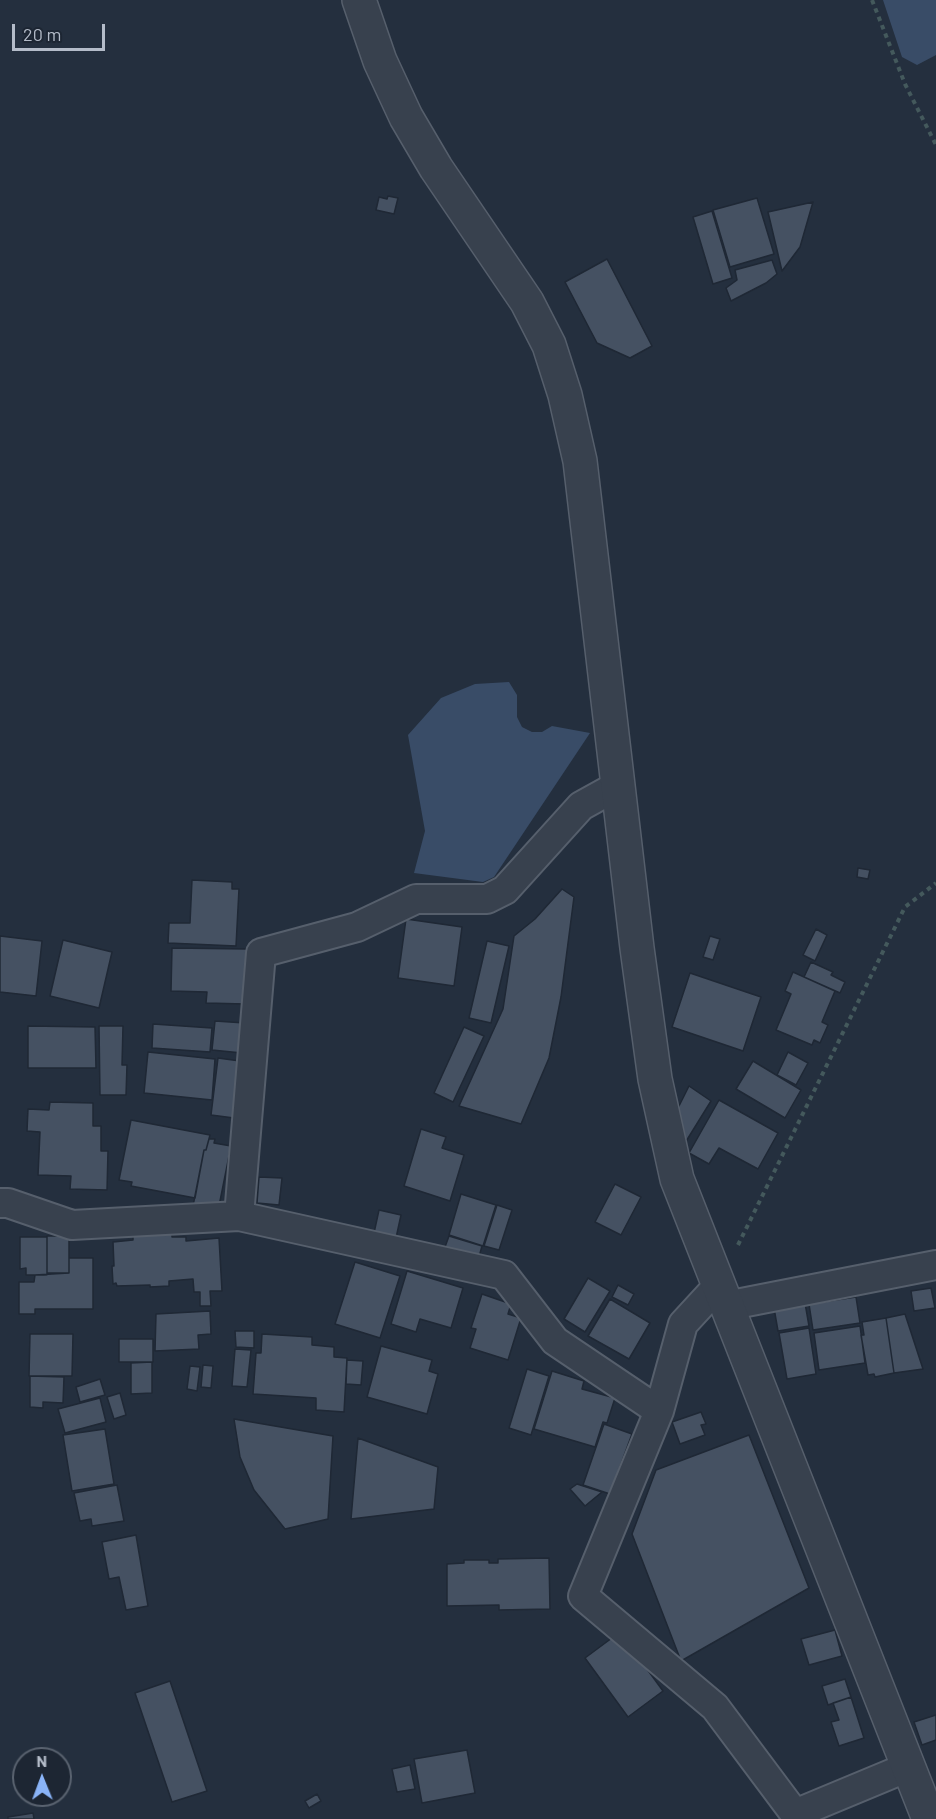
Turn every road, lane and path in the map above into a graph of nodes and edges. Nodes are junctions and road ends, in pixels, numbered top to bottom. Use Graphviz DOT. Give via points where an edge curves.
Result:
graph roads {
  1 [pos="359,0"];
  2 [pos="872,0"];
  3 [pos="936,145"];
  4 [pos="619,784"];
  5 [pos="936,883"];
  6 [pos="0,1203"];
  7 [pos="239,1216"];
  8 [pos="936,1265"];
  9 [pos="722,1296"];
  10 [pos="659,1411"];
  11 [pos="908,1767"];
  12 [pos="795,1816"];
  13 [pos="929,1819"];
  1 -- 4 [label="street" via="380,61 406,117 527,302 549,345 580,460"];
  2 -- 3 [label="path" via="905,84"];
  4 -- 7 [label="street" via="581,806 505,890 487,899 416,899 357,927 261,953"];
  4 -- 9 [label="street" via="655,1079 677,1179"];
  5 -- 9 [label="path" via="905,907"];
  6 -- 7 [label="street" via="72,1225"];
  7 -- 10 [label="street" via="504,1275 555,1341"];
  8 -- 9 [label="street"];
  9 -- 10 [label="street" via="684,1324"];
  9 -- 11 [label="street"];
  10 -- 12 [label="street" via="583,1596 715,1707"];
  11 -- 12 [label="street"];
  11 -- 13 [label="street"];
}
